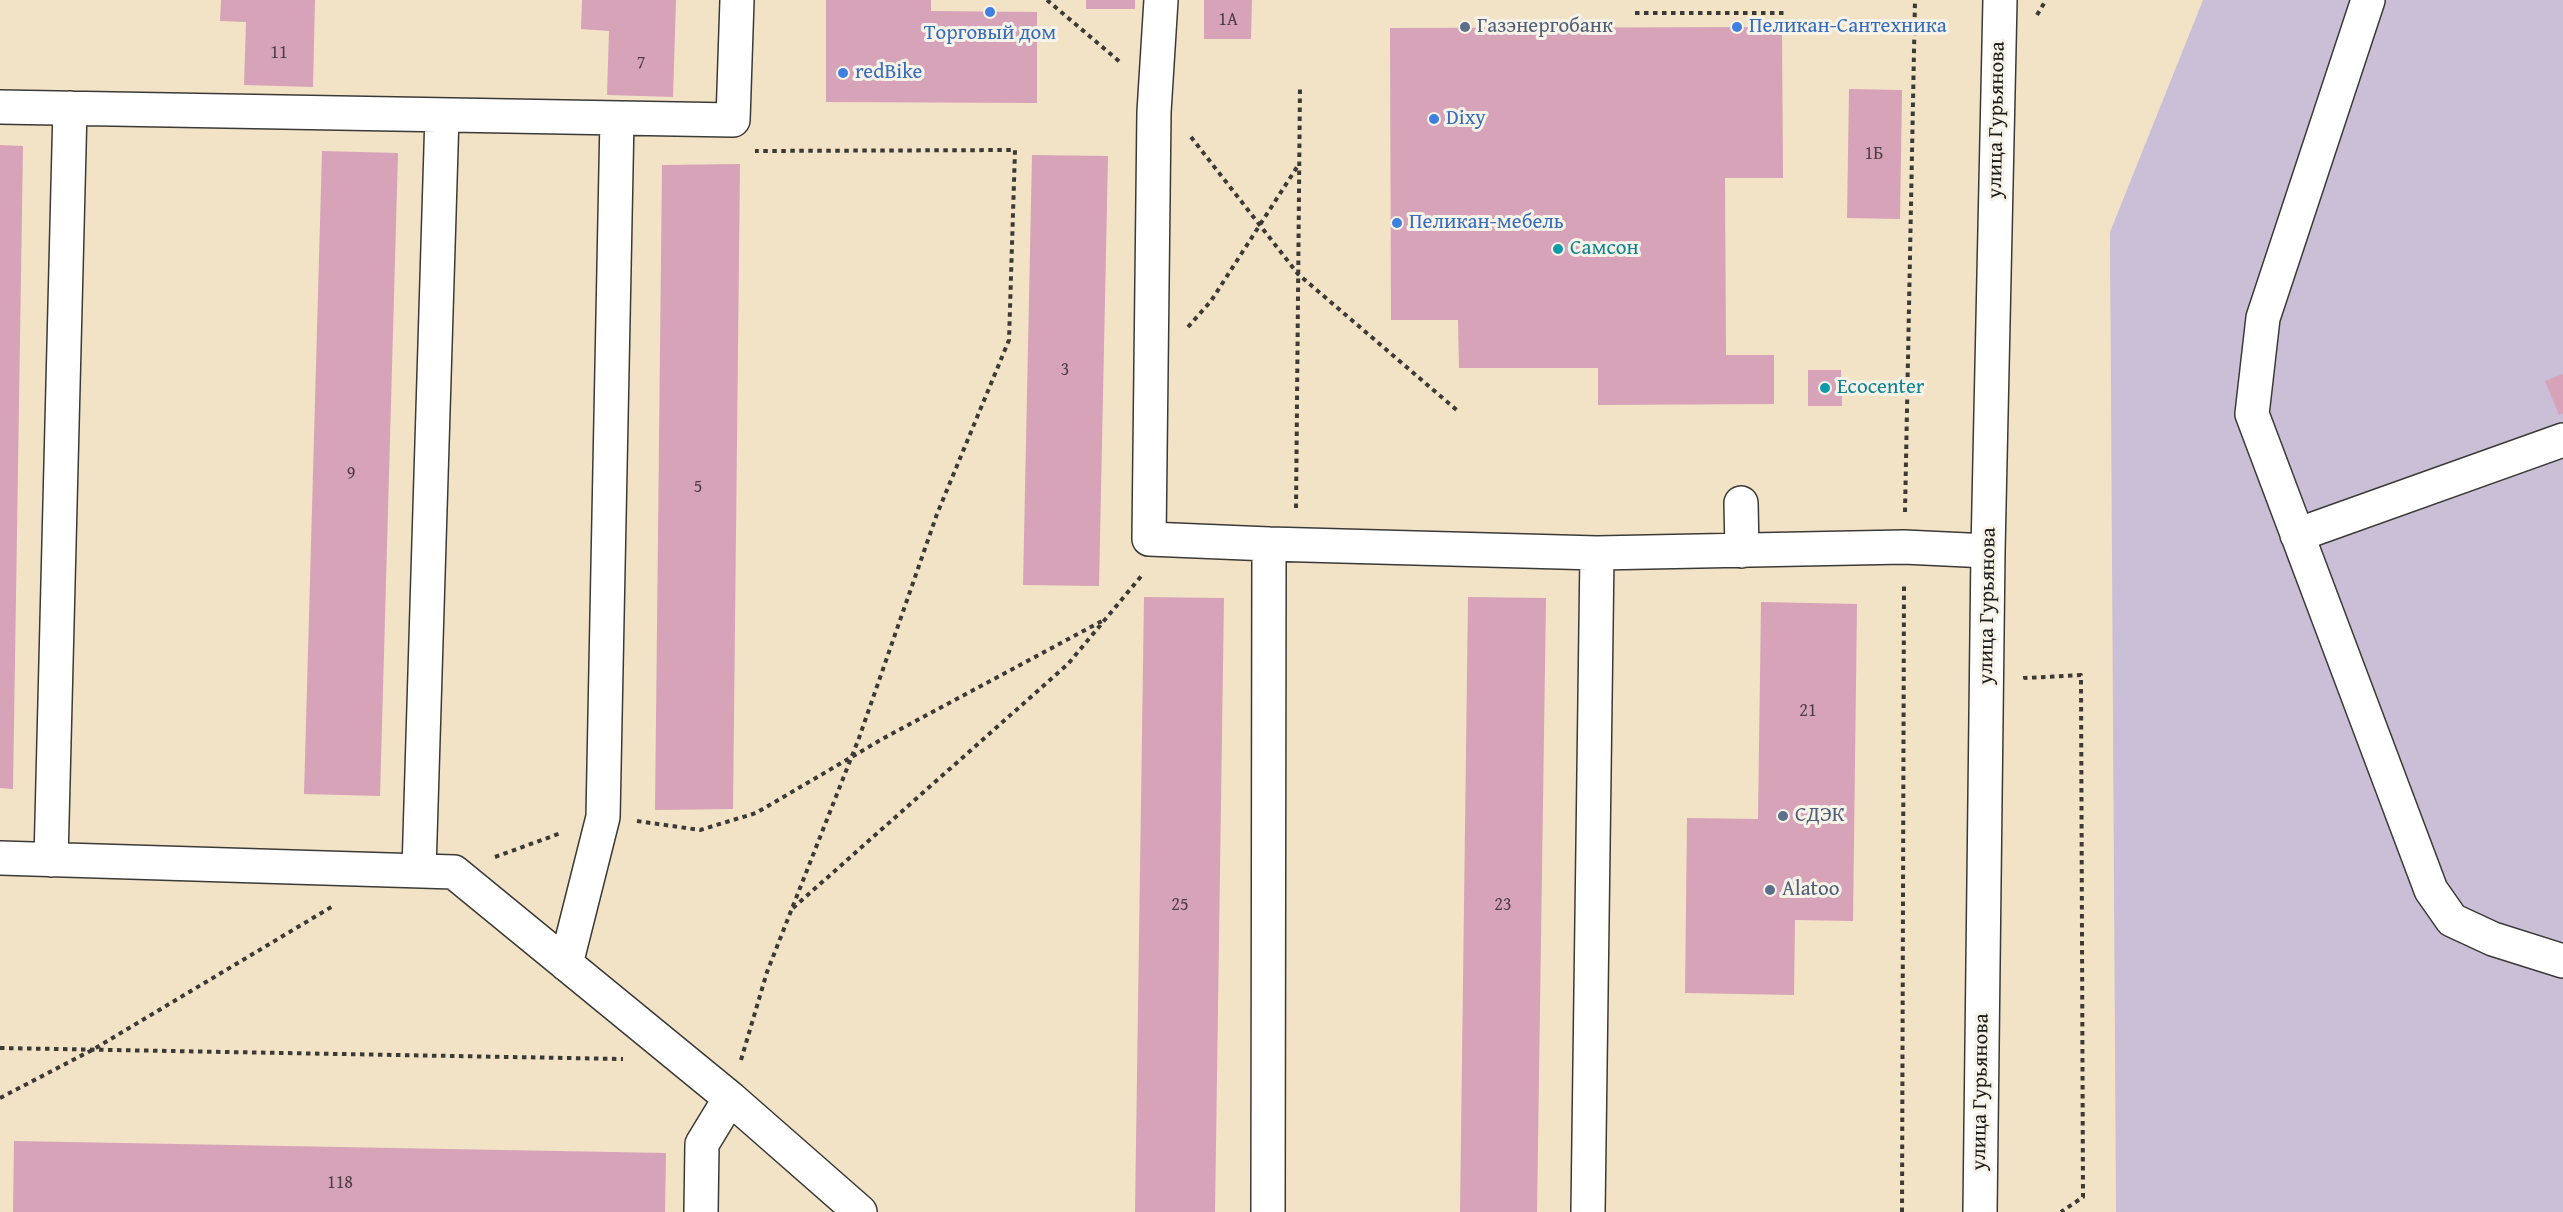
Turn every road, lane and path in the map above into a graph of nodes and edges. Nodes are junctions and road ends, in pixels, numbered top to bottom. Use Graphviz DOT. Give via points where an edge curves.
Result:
graph roads {
  1 [pos="737,0"];
  2 [pos="1047,0"];
  3 [pos="1161,0"];
  4 [pos="1915,0"];
  5 [pos="2000,0"];
  6 [pos="2046,0"];
  7 [pos="2368,0"];
  8 [pos="1635,13"];
  9 [pos="1784,13"];
  10 [pos="2036,26"];
  11 [pos="1300,86"];
  12 [pos="1155,93"];
  13 [pos="0,107"];
  14 [pos="70,108"];
  15 [pos="442,115"];
  16 [pos="617,118"];
  17 [pos="1190,137"];
  18 [pos="751,151"];
  19 [pos="1299,164"];
  20 [pos="1260,225"];
  21 [pos="1298,274"];
  22 [pos="1183,333"];
  23 [pos="1459,412"];
  24 [pos="2563,440"];
  25 [pos="1742,503"];
  26 [pos="2297,535"];
  27 [pos="1170,540"];
  28 [pos="1282,544"];
  29 [pos="1904,547"];
  30 [pos="1742,551"];
  31 [pos="1988,551"];
  32 [pos="1597,554"];
  33 [pos="1105,619"];
  34 [pos="2025,666"];
  35 [pos="851,758"];
  36 [pos="603,817"];
  37 [pos="0,858"];
  38 [pos="51,860"];
  39 [pos="418,870"];
  40 [pos="454,872"];
  41 [pos="333,906"];
  42 [pos="792,910"];
  43 [pos="2563,961"];
  44 [pos="566,964"];
  45 [pos="0,1048"];
  46 [pos="94,1049"];
  47 [pos="629,1059"];
  48 [pos="0,1098"];
  49 [pos="730,1098"];
  50 [pos="701,1212"];
  51 [pos="860,1212"];
  52 [pos="1268,1212"];
  53 [pos="1588,1212"];
  54 [pos="1902,1212"];
  55 [pos="1980,1212"];
  56 [pos="2061,1212"];
  1 -- 16 [label="street" via="733,120"];
  2 -- 12 [label="path"];
  3 -- 12 [label="street"];
  4 -- 29 [label="path"];
  5 -- 31 [label="street, улица Гурьянова"];
  6 -- 10 [label="path"];
  7 -- 26 [label="street" via="2263,318 2252,414"];
  8 -- 9 [label="path"];
  11 -- 19 [label="path"];
  12 -- 27 [label="street" via="1149,539"];
  13 -- 14 [label="street"];
  14 -- 15 [label="street"];
  14 -- 38 [label="street"];
  15 -- 16 [label="street"];
  15 -- 39 [label="street"];
  16 -- 36 [label="street"];
  17 -- 20 [label="path"];
  18 -- 35 [label="path" via="1015,150 1009,340 937,514"];
  19 -- 20 [label="path"];
  19 -- 21 [label="path"];
  20 -- 21 [label="path"];
  20 -- 22 [label="path" via="1210,301"];
  21 -- 23 [label="path"];
  21 -- 28 [label="path"];
  24 -- 26 [label="street"];
  25 -- 30 [label="street"];
  26 -- 43 [label="street" via="2431,890 2452,920 2493,939"];
  27 -- 28 [label="street"];
  27 -- 33 [label="path"];
  28 -- 32 [label="street"];
  28 -- 52 [label="street"];
  29 -- 30 [label="street"];
  29 -- 31 [label="street"];
  29 -- 54 [label="path"];
  30 -- 32 [label="street"];
  31 -- 55 [label="street, улица Гурьянова"];
  32 -- 53 [label="street"];
  33 -- 35 [label="path"];
  33 -- 42 [label="path" via="1068,664"];
  34 -- 56 [label="path" via="2025,678 2081,675 2083,1197"];
  35 -- 36 [label="path" via="756,813 700,830"];
  35 -- 42 [label="path"];
  36 -- 40 [label="path"];
  36 -- 44 [label="street"];
  37 -- 38 [label="street"];
  38 -- 39 [label="street"];
  39 -- 40 [label="street"];
  40 -- 44 [label="street"];
  41 -- 46 [label="path"];
  42 -- 49 [label="path" via="767,972"];
  44 -- 49 [label="street"];
  45 -- 46 [label="path"];
  46 -- 47 [label="path"];
  46 -- 48 [label="path"];
  49 -- 50 [label="street" via="702,1143"];
  49 -- 51 [label="street"];
}
